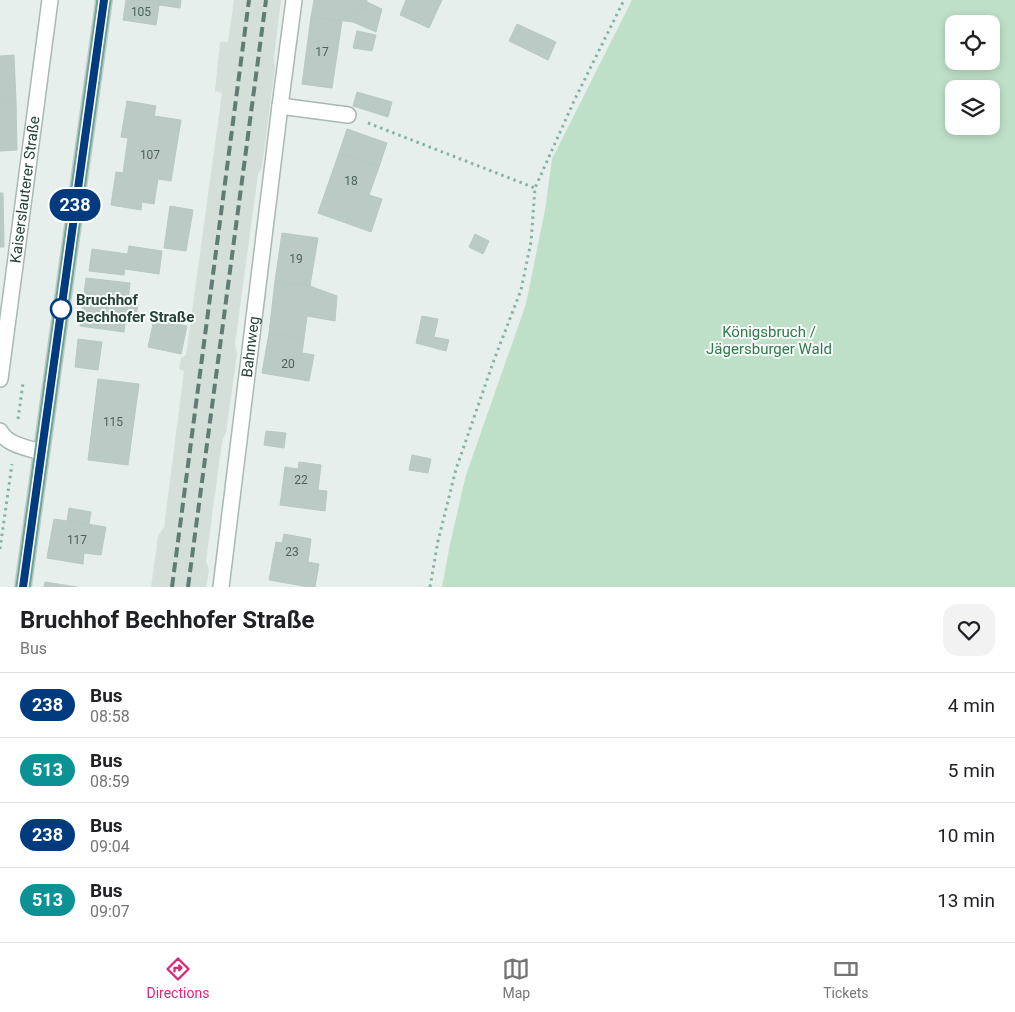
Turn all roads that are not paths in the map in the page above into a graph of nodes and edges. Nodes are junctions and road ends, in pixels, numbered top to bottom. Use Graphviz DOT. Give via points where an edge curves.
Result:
graph roads {
  1 [pos="50,0"];
  2 [pos="104,0"];
  3 [pos="294,0"];
  4 [pos="280,106"];
  5 [pos="348,115"];
  6 [pos="0,379"];
  7 [pos="0,431"];
  8 [pos="41,452"];
  9 [pos="23,587"];
  10 [pos="220,587"];
  1 -- 6 [label="street, Kaiserslauterer Straße"];
  2 -- 8 [label="main road"];
  3 -- 4 [label="street, Bahnweg"];
  4 -- 5 [label="street"];
  4 -- 10 [label="street, Bahnweg"];
  7 -- 8 [label="street" via="15,444"];
  8 -- 9 [label="main road"];
}
